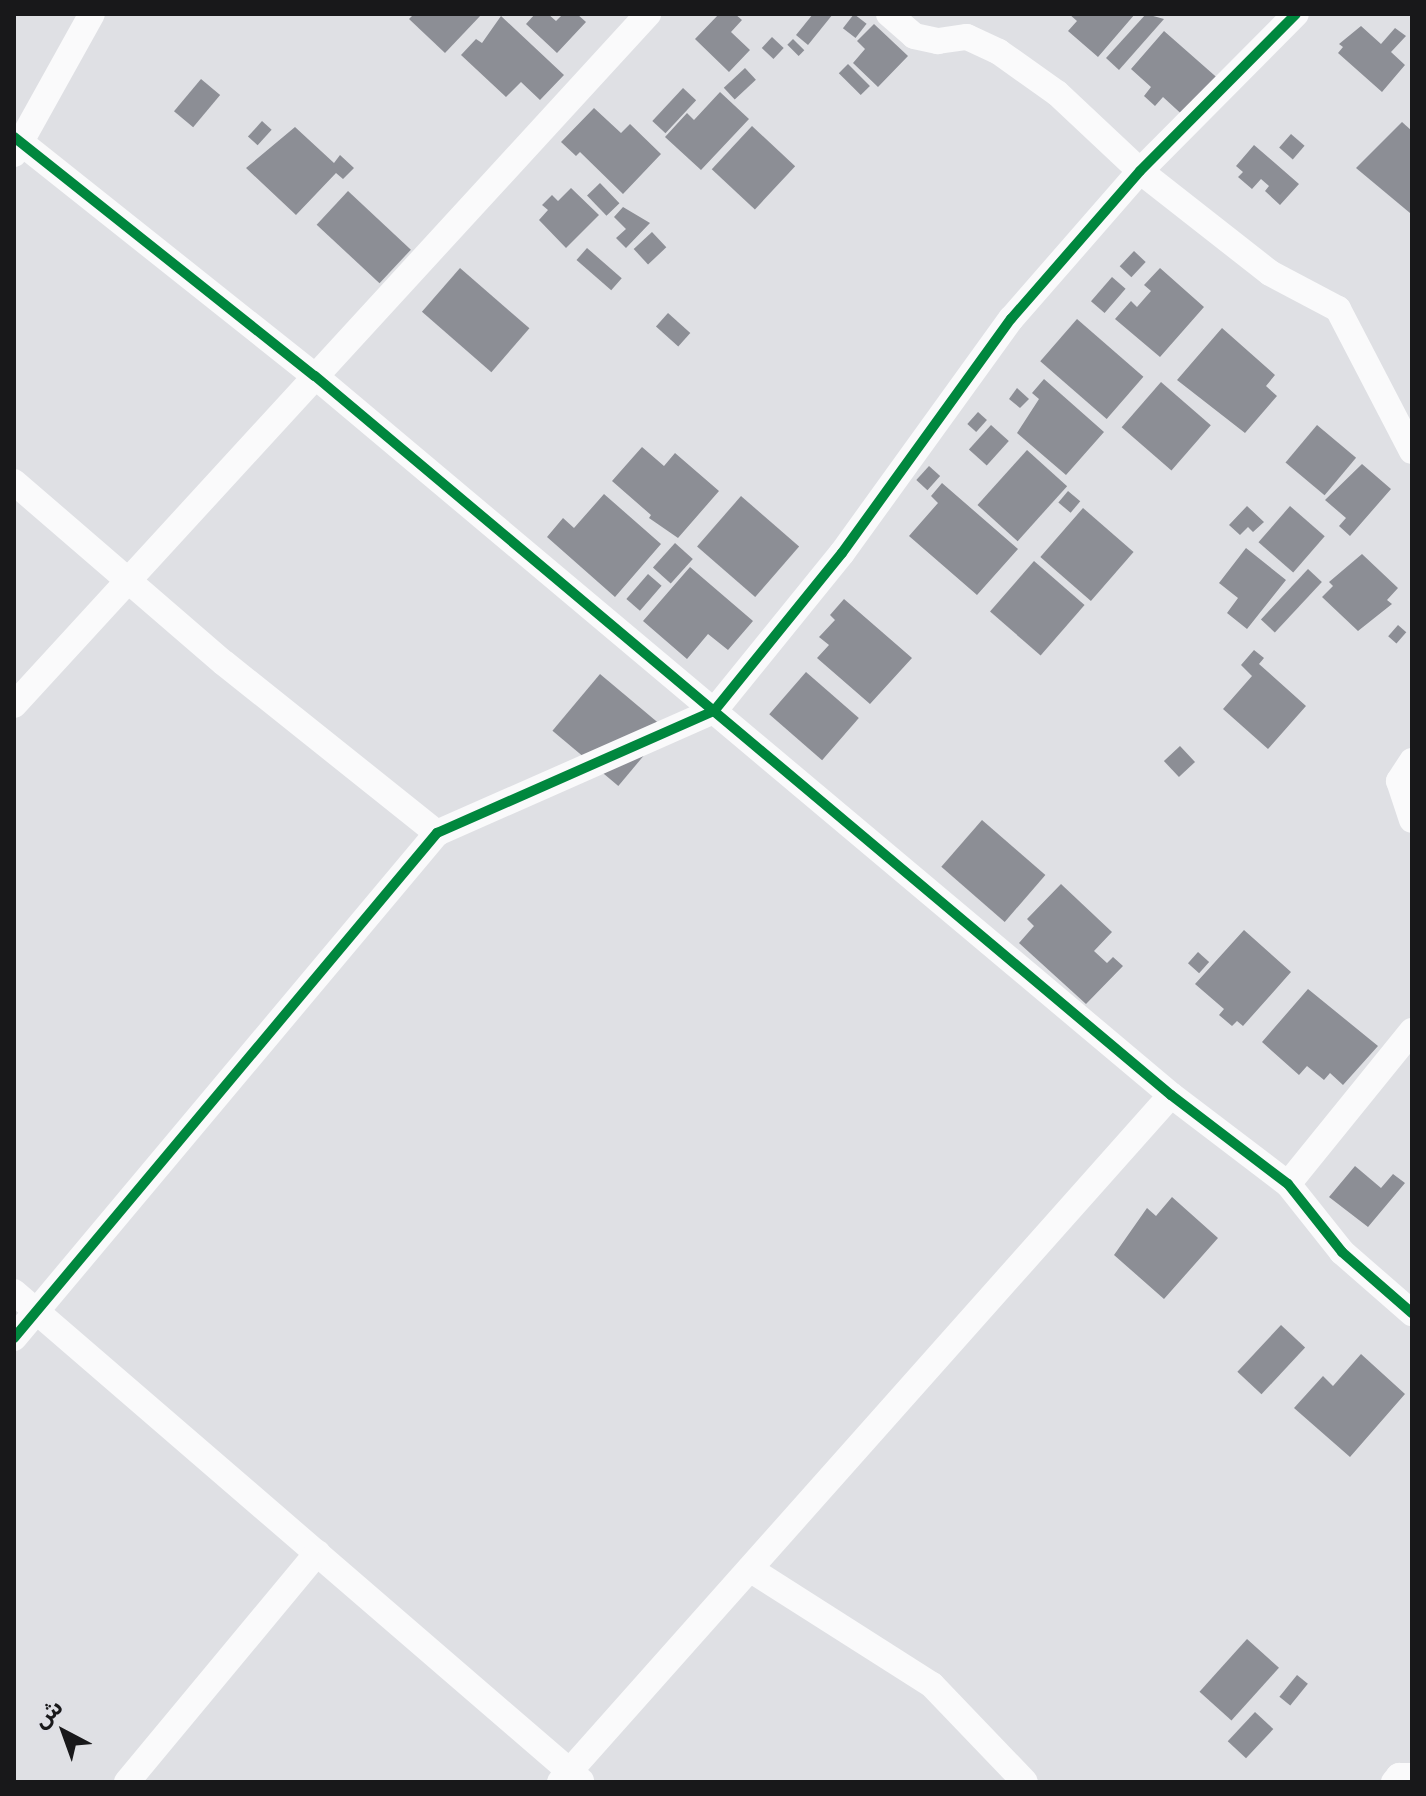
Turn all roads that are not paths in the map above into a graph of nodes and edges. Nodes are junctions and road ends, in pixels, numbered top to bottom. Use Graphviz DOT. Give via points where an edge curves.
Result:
graph roads {
  1 [pos="92,14"];
  2 [pos="648,14"];
  3 [pos="889,14"];
  4 [pos="1296,14"];
  5 [pos="17,145"];
  6 [pos="1140,171"];
  7 [pos="315,376"];
  8 [pos="1412,451"];
  9 [pos="14,482"];
  10 [pos="127,580"];
  11 [pos="14,705"];
  12 [pos="714,711"];
  13 [pos="1412,761"];
  14 [pos="1412,820"];
  15 [pos="437,833"];
  16 [pos="1412,1031"];
  17 [pos="1171,1095"];
  18 [pos="1288,1184"];
  19 [pos="14,1292"];
  20 [pos="38,1312"];
  21 [pos="1412,1313"];
  22 [pos="14,1338"];
  23 [pos="317,1553"];
  24 [pos="753,1571"];
  25 [pos="1412,1776"];
  26 [pos="570,1778"];
  27 [pos="127,1782"];
  28 [pos="1025,1782"];
  29 [pos="1394,1782"];
  1 -- 5 [label="street"];
  2 -- 7 [label="street"];
  3 -- 6 [label="street" via="914,36 938,41 967,37 999,52 1057,93"];
  4 -- 6 [label="street"];
  5 -- 7 [label="street"];
  6 -- 8 [label="street" via="1270,273 1338,309"];
  6 -- 12 [label="street" via="1011,319 842,553"];
  7 -- 10 [label="street"];
  7 -- 12 [label="street"];
  9 -- 10 [label="street"];
  10 -- 11 [label="street"];
  10 -- 15 [label="street"];
  12 -- 15 [label="street"];
  12 -- 17 [label="street"];
  13 -- 14 [label="street" via="1399,781"];
  15 -- 20 [label="street"];
  16 -- 18 [label="street"];
  17 -- 18 [label="street"];
  17 -- 24 [label="street"];
  18 -- 21 [label="street" via="1342,1252"];
  19 -- 20 [label="street"];
  20 -- 22 [label="street"];
  20 -- 23 [label="street"];
  23 -- 26 [label="street"];
  23 -- 27 [label="street"];
  24 -- 26 [label="street"];
  24 -- 28 [label="street" via="932,1685"];
  25 -- 29 [label="street" via="1399,1776"];
}
